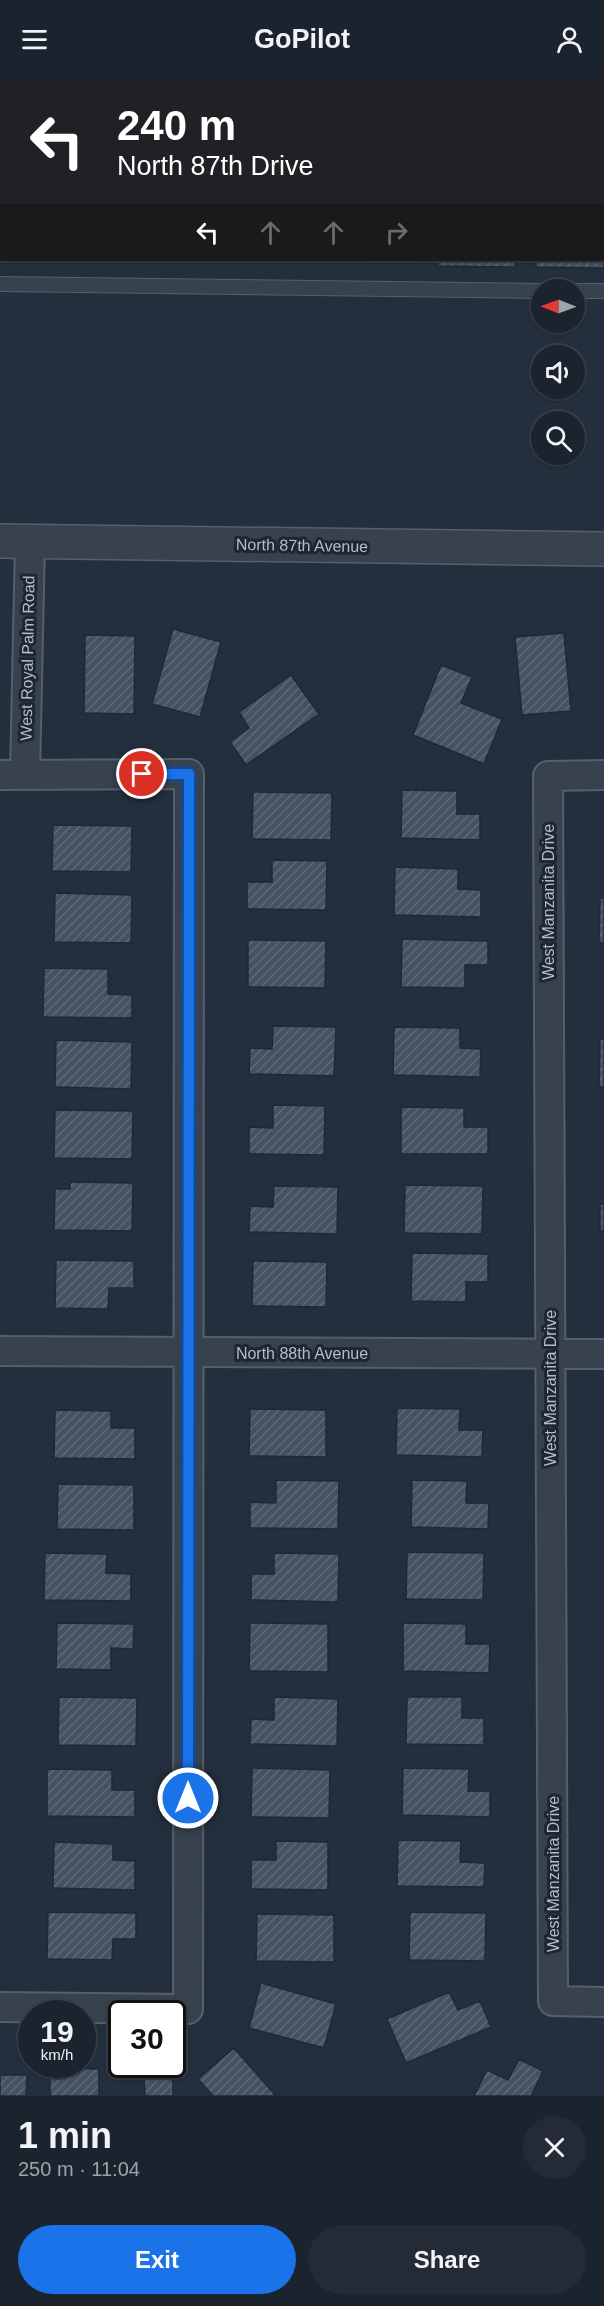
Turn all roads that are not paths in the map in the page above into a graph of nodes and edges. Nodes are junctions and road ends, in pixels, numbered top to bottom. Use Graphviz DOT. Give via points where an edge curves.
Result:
graph roads {
  1 [pos="0,284"];
  2 [pos="531,291"];
  3 [pos="585,291"];
  4 [pos="604,291"];
  5 [pos="15,541"];
  6 [pos="604,549"];
  7 [pos="12,775"];
  8 [pos="604,776"];
  9 [pos="0,1351"];
  10 [pos="188,1352"];
  11 [pos="550,1354"];
  12 [pos="604,1354"];
  13 [pos="604,2002"];
  14 [pos="0,2007"];
  1 -- 2 [label="lane"];
  3 -- 4 [label="lane"];
  5 -- 6 [label="street, North 87th Avenue"];
  5 -- 7 [label="street, West Royal Palm Road"];
  7 -- 10 [label="street" via="189,774"];
  8 -- 11 [label="street, West Manzanita Drive" via="548,776"];
  9 -- 10 [label="street, North 88th Avenue"];
  10 -- 11 [label="street, North 88th Avenue"];
  10 -- 14 [label="street" via="188,2009"];
  11 -- 12 [label="street, North 88th Avenue"];
  11 -- 13 [label="street, West Manzanita Drive" via="553,2001"];
}
